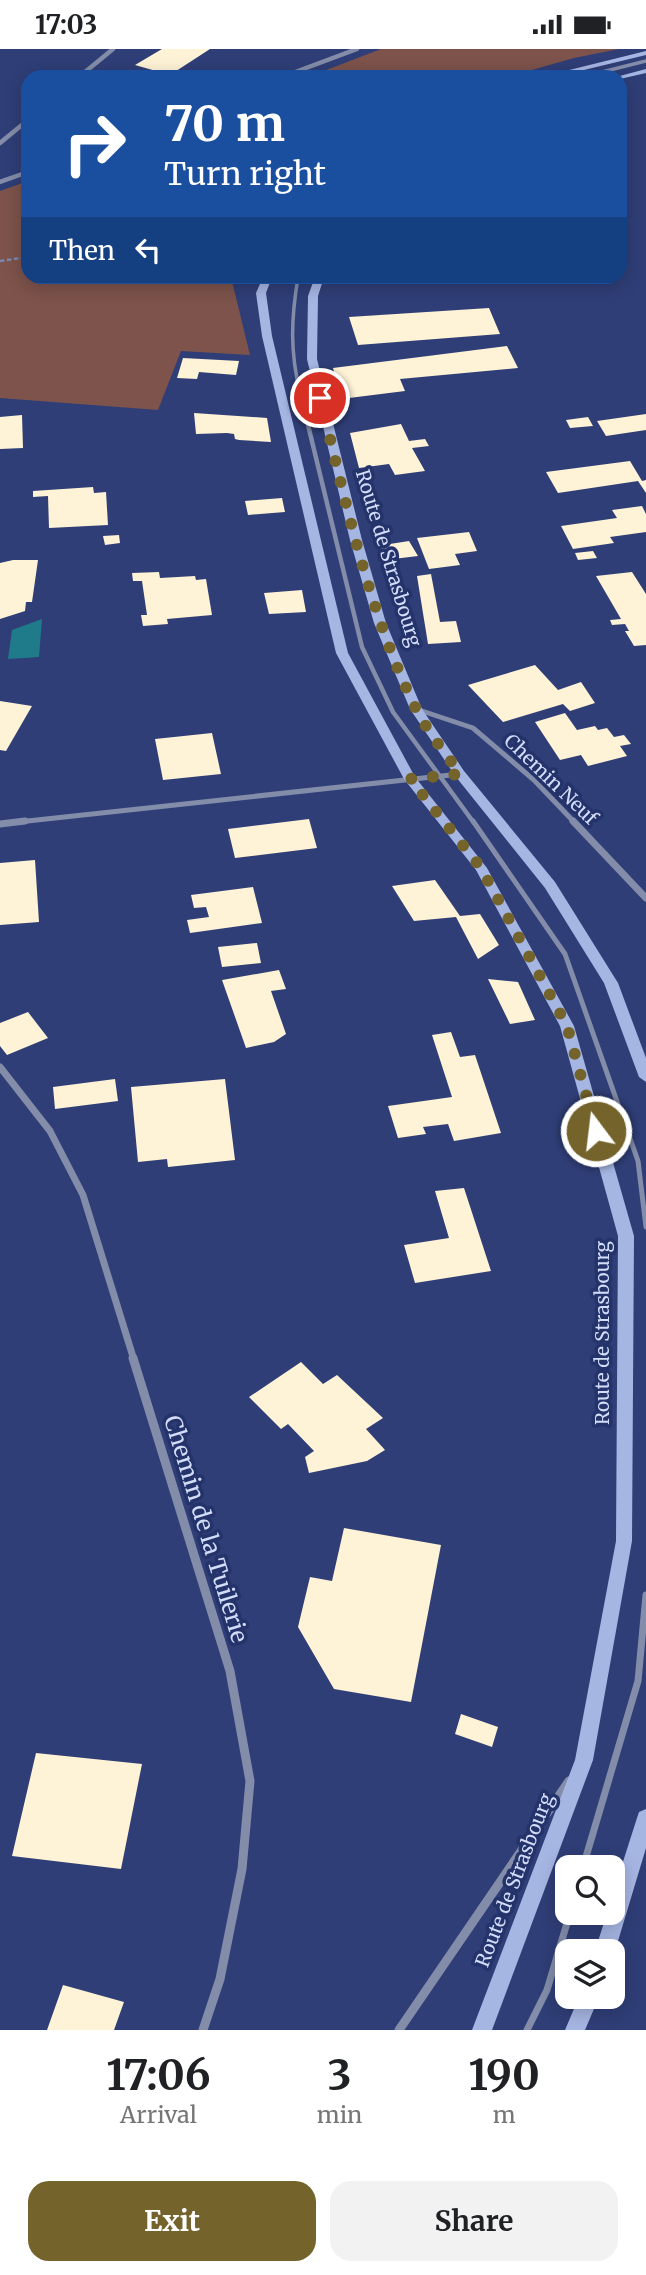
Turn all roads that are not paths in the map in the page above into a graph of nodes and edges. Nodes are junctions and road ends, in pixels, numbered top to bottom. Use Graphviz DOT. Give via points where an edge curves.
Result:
graph roads {
  1 [pos="113,49"];
  2 [pos="356,49"];
  3 [pos="646,54"];
  4 [pos="646,61"];
  5 [pos="88,70"];
  6 [pos="300,70"];
  7 [pos="576,70"];
  8 [pos="610,70"];
  9 [pos="646,71"];
  10 [pos="627,76"];
  11 [pos="21,126"];
  12 [pos="0,143"];
  13 [pos="21,174"];
  14 [pos="0,182"];
  15 [pos="264,284"];
  16 [pos="298,284"];
  17 [pos="317,284"];
  18 [pos="416,709"];
  19 [pos="460,774"];
  20 [pos="440,776"];
  21 [pos="410,779"];
  22 [pos="0,824"];
  23 [pos="646,898"];
  24 [pos="0,1067"];
  25 [pos="646,1077"];
  26 [pos="646,1227"];
  27 [pos="646,1595"];
  28 [pos="584,1760"];
  29 [pos="646,1818"];
  30 [pos="587,1855"];
  31 [pos="566,1925"];
  32 [pos="609,1939"];
  33 [pos="584,2009"];
  34 [pos="203,2030"];
  35 [pos="399,2030"];
  36 [pos="482,2030"];
  37 [pos="527,2030"];
  38 [pos="576,2030"];
  1 -- 5 [label="street"];
  2 -- 6 [label="street"];
  3 -- 7 [label="main road"];
  4 -- 8 [label="lane"];
  9 -- 10 [label="main road"];
  11 -- 12 [label="street"];
  13 -- 14 [label="street"];
  15 -- 21 [label="main road, Route de Strasbourg" via="261,293 267,336 342,653"];
  16 -- 20 [label="lane" via="292,359 362,647 393,712"];
  17 -- 18 [label="main road, Route de Strasbourg" via="312,359 320,398 380,623"];
  18 -- 19 [label="main road, Route de Strasbourg"];
  18 -- 23 [label="street, Chemin Neuf" via="473,728 534,780"];
  19 -- 20 [label="street"];
  19 -- 25 [label="main road, Route de Strasbourg" via="551,885 611,983"];
  20 -- 21 [label="street"];
  20 -- 26 [label="lane" via="565,954 638,1161"];
  21 -- 22 [label="street"];
  21 -- 28 [label="main road, Route de Strasbourg" via="481,868 567,1026 626,1236 624,1541"];
  24 -- 34 [label="street, Chemin de la Tuilerie" via="50,1131 83,1195 230,1671 250,1781 242,1869 220,1979"];
  27 -- 30 [label="lane" via="638,1681"];
  28 -- 35 [label="street"];
  28 -- 36 [label="main road, Route de Strasbourg"];
  29 -- 32 [label="main road"];
  31 -- 37 [label="lane" via="547,1990"];
  33 -- 38 [label="main road"];
}
